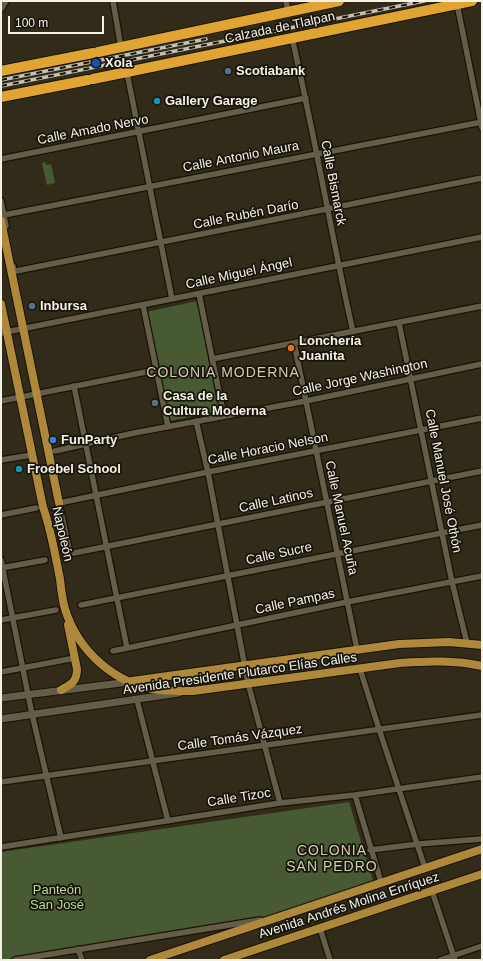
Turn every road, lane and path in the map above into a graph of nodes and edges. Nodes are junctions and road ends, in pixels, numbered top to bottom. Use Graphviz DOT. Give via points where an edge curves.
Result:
graph roads {
  1 [pos="6,1"];
  2 [pos="113,1"];
  3 [pos="339,1"];
  4 [pos="472,1"];
  5 [pos="457,4"];
  6 [pos="287,6"];
  7 [pos="1,9"];
  8 [pos="292,38"];
  9 [pos="121,48"];
  10 [pos="1,71"];
  11 [pos="127,73"];
  12 [pos="1,97"];
  13 [pos="306,98"];
  14 [pos="482,124"];
  15 [pos="138,132"];
  16 [pos="317,153"];
  17 [pos="1,159"];
  18 [pos="482,178"];
  19 [pos="150,187"];
  20 [pos="1,201"];
  21 [pos="327,210"];
  22 [pos="2,218"];
  23 [pos="482,236"];
  24 [pos="161,243"];
  25 [pos="338,265"];
  26 [pos="14,271"];
  27 [pos="199,294"];
  28 [pos="172,299"];
  29 [pos="1,304"];
  30 [pos="143,305"];
  31 [pos="482,306"];
  32 [pos="399,323"];
  33 [pos="23,329"];
  34 [pos="3,332"];
  35 [pos="353,332"];
  36 [pos="294,343"];
  37 [pos="212,359"];
  38 [pos="482,364"];
  39 [pos="156,370"];
  40 [pos="411,379"];
  41 [pos="74,386"];
  42 [pos="36,394"];
  43 [pos="21,397"];
  44 [pos="1,401"];
  45 [pos="306,401"];
  46 [pos="224,416"];
  47 [pos="482,418"];
  48 [pos="196,421"];
  49 [pos="168,427"];
  50 [pos="422,429"];
  51 [pos="86,444"];
  52 [pos="316,450"];
  53 [pos="55,451"];
  54 [pos="32,454"];
  55 [pos="1,460"];
  56 [pos="482,471"];
  57 [pos="208,472"];
  58 [pos="432,481"];
  59 [pos="97,496"];
  60 [pos="326,502"];
  61 [pos="59,503"];
  62 [pos="36,508"];
  63 [pos="1,515"];
  64 [pos="218,524"];
  65 [pos="482,525"];
  66 [pos="442,534"];
  67 [pos="107,546"];
  68 [pos="72,553"];
  69 [pos="337,553"];
  70 [pos="1,560"];
  71 [pos="45,560"];
  72 [pos="2,568"];
  73 [pos="228,576"];
  74 [pos="482,576"];
  75 [pos="452,582"];
  76 [pos="117,598"];
  77 [pos="347,602"];
  78 [pos="81,605"];
  79 [pos="65,609"];
  80 [pos="56,610"];
  81 [pos="12,618"];
  82 [pos="1,620"];
  83 [pos="237,625"];
  84 [pos="467,643"];
  85 [pos="482,645"];
  86 [pos="128,648"];
  87 [pos="357,649"];
  88 [pos="113,651"];
  89 [pos="75,658"];
  90 [pos="244,666"];
  91 [pos="23,668"];
  92 [pos="481,668"];
  93 [pos="360,669"];
  94 [pos="1,672"];
  95 [pos="129,682"];
  96 [pos="248,683"];
  97 [pos="61,690"];
  98 [pos="193,691"];
  99 [pos="28,694"];
  100 [pos="1,698"];
  101 [pos="137,700"];
  102 [pos="32,714"];
  103 [pos="482,715"];
  104 [pos="1,719"];
  105 [pos="379,730"];
  106 [pos="265,746"];
  107 [pos="153,762"];
  108 [pos="46,776"];
  109 [pos="482,777"];
  110 [pos="1,782"];
  111 [pos="399,789"];
  112 [pos="355,795"];
  113 [pos="280,803"];
  114 [pos="168,821"];
  115 [pos="61,838"];
  116 [pos="482,839"];
  117 [pos="418,844"];
  118 [pos="1,847"];
  119 [pos="482,849"];
  120 [pos="370,850"];
  121 [pos="426,868"];
  122 [pos="482,874"];
  123 [pos="381,882"];
  124 [pos="432,891"];
  125 [pos="279,917"];
  126 [pos="320,928"];
  127 [pos="482,946"];
  128 [pos="78,950"];
  129 [pos="455,958"];
  130 [pos="15,960"];
  131 [pos="82,960"];
  132 [pos="150,960"];
  133 [pos="224,960"];
  134 [pos="330,960"];
  135 [pos="440,960"];
  1 -- 7 [label="street"];
  2 -- 9 [label="street"];
  3 -- 6 [label="highway, Calzada de Tlalpan"];
  4 -- 5 [label="highway, Calzada de Tlalpan"];
  5 -- 8 [label="highway, Calzada de Tlalpan"];
  5 -- 14 [label="street"];
  6 -- 9 [label="highway, Calzada de Tlalpan"];
  8 -- 11 [label="highway, Calzada de Tlalpan"];
  8 -- 13 [label="street, Calle Bismarck"];
  9 -- 10 [label="highway, Calzada de Tlalpan"];
  11 -- 12 [label="highway, Calzada de Tlalpan"];
  11 -- 15 [label="street"];
  13 -- 15 [label="street, Calle Amado Nervo"];
  13 -- 16 [label="street, Calle Bismarck"];
  14 -- 16 [label="street, Calle Antonio Maura"];
  15 -- 17 [label="street, Calle Amado Nervo"];
  15 -- 19 [label="street"];
  16 -- 19 [label="street, Calle Antonio Maura"];
  16 -- 21 [label="street, Calle Bismarck"];
  18 -- 21 [label="street, Calle Rubén Darío"];
  19 -- 22 [label="street, Calle Antonio Maura"];
  19 -- 24 [label="street"];
  20 -- 22 [label="street, Napoleón"];
  21 -- 24 [label="street, Calle Rubén Darío"];
  21 -- 25 [label="street, Calle Bismarck"];
  22 -- 26 [label="street, Napoleón"];
  22 -- 33 [label="main road, Napoleón"];
  23 -- 25 [label="street, Calle Miguel Ángel"];
  24 -- 26 [label="street, Calle Rubén Darío"];
  24 -- 28 [label="street"];
  25 -- 27 [label="street, Calle Miguel Ángel"];
  25 -- 35 [label="street, Calle Bismarck"];
  27 -- 28 [label="street, Calle Miguel Ángel"];
  27 -- 37 [label="street"];
  28 -- 30 [label="street, Calle Miguel Ángel"];
  29 -- 34 [label="main road, Napoleón"];
  30 -- 33 [label="street, Calle Miguel Ángel"];
  30 -- 39 [label="street"];
  31 -- 32 [label="street"];
  32 -- 35 [label="street"];
  32 -- 40 [label="street, Calle Manuel José Othón"];
  33 -- 34 [label="street, Calle Miguel Ángel"];
  33 -- 42 [label="main road, Napoleón"];
  34 -- 43 [label="main road, Napoleón"];
  35 -- 36 [label="street"];
  36 -- 37 [label="street"];
  36 -- 45 [label="street, Calle Manuel Acuña"];
  37 -- 46 [label="street"];
  38 -- 40 [label="street, Calle Jorge Washington"];
  39 -- 41 [label="street"];
  39 -- 49 [label="street"];
  40 -- 45 [label="street, Calle Jorge Washington"];
  40 -- 50 [label="street, Calle Manuel José Othón"];
  41 -- 42 [label="street"];
  41 -- 51 [label="street"];
  42 -- 43 [label="street"];
  42 -- 61 [label="main road, Napoleón"];
  43 -- 44 [label="street"];
  43 -- 54 [label="main road, Napoleón"];
  45 -- 46 [label="street, Calle Jorge Washington"];
  45 -- 52 [label="street, Calle Manuel Acuña"];
  46 -- 48 [label="street, Calle Jorge Washington"];
  47 -- 50 [label="street, Calle Horacio Nelson"];
  48 -- 49 [label="street, Calle Jorge Washington"];
  48 -- 57 [label="street"];
  49 -- 51 [label="street, Calle Jorge Washington"];
  50 -- 52 [label="street, Calle Horacio Nelson"];
  50 -- 58 [label="street, Calle Manuel José Othón"];
  51 -- 53 [label="street, Calle Jorge Washington"];
  51 -- 59 [label="street"];
  52 -- 57 [label="street, Calle Horacio Nelson"];
  52 -- 60 [label="street, Calle Manuel Acuña"];
  54 -- 55 [label="street"];
  54 -- 79 [label="main road, Napoleón" via="43,507 50,527"];
  56 -- 58 [label="street, Calle Latinos"];
  57 -- 59 [label="street, Calle Horacio Nelson"];
  57 -- 64 [label="street"];
  58 -- 60 [label="street, Calle Latinos"];
  58 -- 66 [label="street, Calle Manuel José Othón"];
  59 -- 61 [label="street, Calle Horacio Nelson"];
  59 -- 67 [label="street"];
  60 -- 64 [label="street, Calle Latinos"];
  60 -- 69 [label="street, Calle Manuel Acuña"];
  61 -- 68 [label="street, Napoleón"];
  62 -- 63 [label="street"];
  64 -- 67 [label="street, Calle Latinos"];
  64 -- 73 [label="street"];
  65 -- 66 [label="street, Calle Sucre"];
  66 -- 69 [label="street, Calle Sucre"];
  66 -- 75 [label="street, Calle Manuel José Othón"];
  67 -- 68 [label="street, Calle Latinos"];
  67 -- 76 [label="street"];
  69 -- 73 [label="street, Calle Sucre"];
  69 -- 77 [label="street, Calle Manuel Acuña"];
  70 -- 72 [label="street"];
  71 -- 72 [label="street"];
  72 -- 81 [label="street"];
  73 -- 76 [label="street, Calle Sucre"];
  73 -- 83 [label="street"];
  74 -- 75 [label="street, Calle Pampas"];
  75 -- 77 [label="street, Calle Pampas"];
  75 -- 84 [label="street, Calle Manuel José Othón"];
  76 -- 78 [label="street, Calle Sucre"];
  76 -- 86 [label="street"];
  77 -- 83 [label="street, Calle Pampas"];
  77 -- 87 [label="street, Calle Manuel Acuña"];
  79 -- 89 [label="main road"];
  79 -- 95 [label="main road, Napoleón" via="77,636 92,656"];
  80 -- 81 [label="street"];
  81 -- 82 [label="street"];
  81 -- 91 [label="street"];
  83 -- 86 [label="street, Calle Pampas"];
  83 -- 90 [label="street"];
  84 -- 85 [label="main road, Avenida Presidente Plutarco Elías Calles"];
  84 -- 87 [label="main road, Avenida Presidente Plutarco Elías Calles" via="426,642"];
  86 -- 88 [label="street, Calle Pampas"];
  87 -- 90 [label="main road, Avenida Presidente Plutarco Elías Calles"];
  89 -- 91 [label="street"];
  89 -- 97 [label="main road" via="77,676 71,684"];
  90 -- 95 [label="main road, Avenida Presidente Plutarco Elías Calles"];
  90 -- 96 [label="street"];
  91 -- 94 [label="street"];
  91 -- 99 [label="street"];
  92 -- 93 [label="main road, Avenida Presidente Plutarco Elías Calles" via="457,662 430,661"];
  93 -- 96 [label="main road, Avenida Presidente Plutarco Elías Calles"];
  93 -- 105 [label="street"];
  95 -- 97 [label="main road, Avenida Presidente Plutarco Elías Calles"];
  95 -- 98 [label="main road, Napoleón" via="160,690"];
  96 -- 98 [label="main road, Avenida Presidente Plutarco Elías Calles"];
  96 -- 106 [label="street"];
  97 -- 99 [label="main road, Avenida Presidente Plutarco Elías Calles"];
  98 -- 101 [label="main road, Avenida Presidente Plutarco Elías Calles"];
  99 -- 100 [label="main road, Avenida Presidente Plutarco Elías Calles"];
  99 -- 102 [label="street"];
  101 -- 102 [label="main road, Avenida Presidente Plutarco Elías Calles"];
  101 -- 107 [label="street"];
  102 -- 104 [label="main road, Avenida Presidente Plutarco Elías Calles"];
  102 -- 108 [label="street"];
  103 -- 105 [label="street, Calle Tomás Vázquez"];
  105 -- 106 [label="street, Calle Tomás Vázquez"];
  105 -- 111 [label="street"];
  106 -- 107 [label="street, Calle Tomás Vázquez"];
  106 -- 113 [label="street"];
  107 -- 108 [label="street, Calle Tomás Vázquez"];
  107 -- 114 [label="street"];
  108 -- 110 [label="street, Calle Tomás Vázquez"];
  108 -- 115 [label="street"];
  109 -- 111 [label="street, Calle Tizoc"];
  111 -- 112 [label="street, Calle Tizoc"];
  111 -- 117 [label="street"];
  112 -- 113 [label="street, Calle Tizoc"];
  112 -- 120 [label="street"];
  113 -- 114 [label="street, Calle Tizoc"];
  114 -- 115 [label="street, Calle Tizoc"];
  115 -- 118 [label="street, Calle Tizoc"];
  116 -- 117 [label="street"];
  117 -- 120 [label="street"];
  117 -- 121 [label="street"];
  119 -- 121 [label="main road, Avenida Andrés Molina Enríquez"];
  120 -- 123 [label="street"];
  121 -- 123 [label="main road, Avenida Andrés Molina Enríquez"];
  122 -- 124 [label="main road, Avenida Andrés Molina Enríquez"];
  123 -- 125 [label="main road, Avenida Andrés Molina Enríquez"];
  124 -- 126 [label="main road, Avenida Andrés Molina Enríquez"];
  124 -- 129 [label="street"];
  125 -- 128 [label="street"];
  125 -- 132 [label="main road, Avenida Andrés Molina Enríquez"];
  126 -- 133 [label="main road, Avenida Andrés Molina Enríquez"];
  126 -- 134 [label="street"];
  127 -- 129 [label="street"];
  128 -- 130 [label="street"];
  128 -- 131 [label="street"];
  129 -- 135 [label="street"];
}
